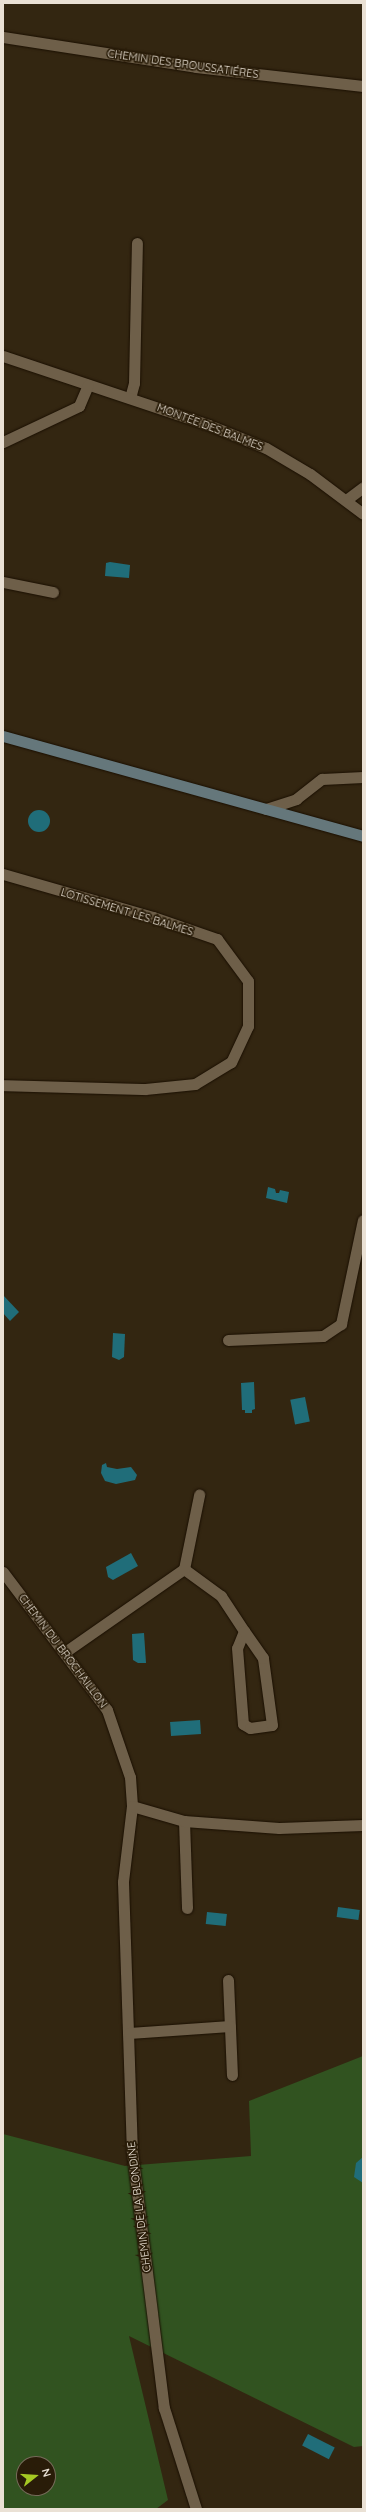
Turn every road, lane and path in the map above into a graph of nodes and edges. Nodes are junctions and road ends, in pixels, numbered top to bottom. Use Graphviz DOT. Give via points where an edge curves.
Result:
graph roads {
  1 [pos="3,38"];
  2 [pos="363,86"];
  3 [pos="137,243"];
  4 [pos="3,356"];
  5 [pos="88,384"];
  6 [pos="130,398"];
  7 [pos="3,442"];
  8 [pos="363,487"];
  9 [pos="346,500"];
  10 [pos="363,514"];
  11 [pos="3,582"];
  12 [pos="53,592"];
  13 [pos="3,736"];
  14 [pos="363,777"];
  15 [pos="266,809"];
  16 [pos="363,836"];
  17 [pos="3,874"];
  18 [pos="3,1085"];
  19 [pos="363,1220"];
  20 [pos="228,1340"];
  21 [pos="199,1494"];
  22 [pos="184,1569"];
  23 [pos="3,1572"];
  24 [pos="244,1631"];
  25 [pos="65,1652"];
  26 [pos="132,1806"];
  27 [pos="184,1821"];
  28 [pos="363,1825"];
  29 [pos="128,1828"];
  30 [pos="187,1908"];
  31 [pos="228,1980"];
  32 [pos="230,2026"];
  33 [pos="129,2033"];
  34 [pos="232,2075"];
  35 [pos="196,2509"];
  1 -- 2 [label="street, CHEMIN DES BROUSSATIÉRES" via="196,67"];
  3 -- 6 [label="street" via="134,383"];
  4 -- 5 [label="street, MONTÉE DES BALMES"];
  5 -- 6 [label="street, MONTÉE DES BALMES"];
  5 -- 7 [label="street" via="78,406"];
  6 -- 9 [label="street, MONTÉE DES BALMES" via="266,448 310,474"];
  8 -- 9 [label="street"];
  9 -- 10 [label="street, MONTÉE DES BALMES"];
  11 -- 12 [label="street"];
  13 -- 15 [label="main road"];
  14 -- 15 [label="street" via="322,779 296,799"];
  15 -- 16 [label="main road"];
  17 -- 18 [label="street, LOTISSEMENT LES BALMES" via="153,917 217,939 248,981 248,1026 231,1062 194,1084 145,1089"];
  19 -- 20 [label="street" via="341,1324 323,1336"];
  21 -- 22 [label="street"];
  22 -- 24 [label="street" via="221,1596"];
  22 -- 25 [label="street"];
  23 -- 25 [label="street, CHEMIN DU BROCHAILLON"];
  24 -- 24 [label="street" via="263,1658 272,1725 250,1728 243,1724 237,1648"];
  25 -- 26 [label="street, CHEMIN DU BROCHAILLON" via="107,1710 130,1777"];
  26 -- 27 [label="street"];
  26 -- 29 [label="street, CHEMIN DU BROCHAILLON"];
  27 -- 28 [label="street" via="279,1828"];
  27 -- 30 [label="street"];
  29 -- 33 [label="street, CHEMIN DE LA BLONDINE" via="123,1882"];
  31 -- 32 [label="street"];
  32 -- 33 [label="street"];
  32 -- 34 [label="street"];
  33 -- 35 [label="street, CHEMIN DE LA BLONDINE" via="131,2146 156,2356 164,2408"];
}
